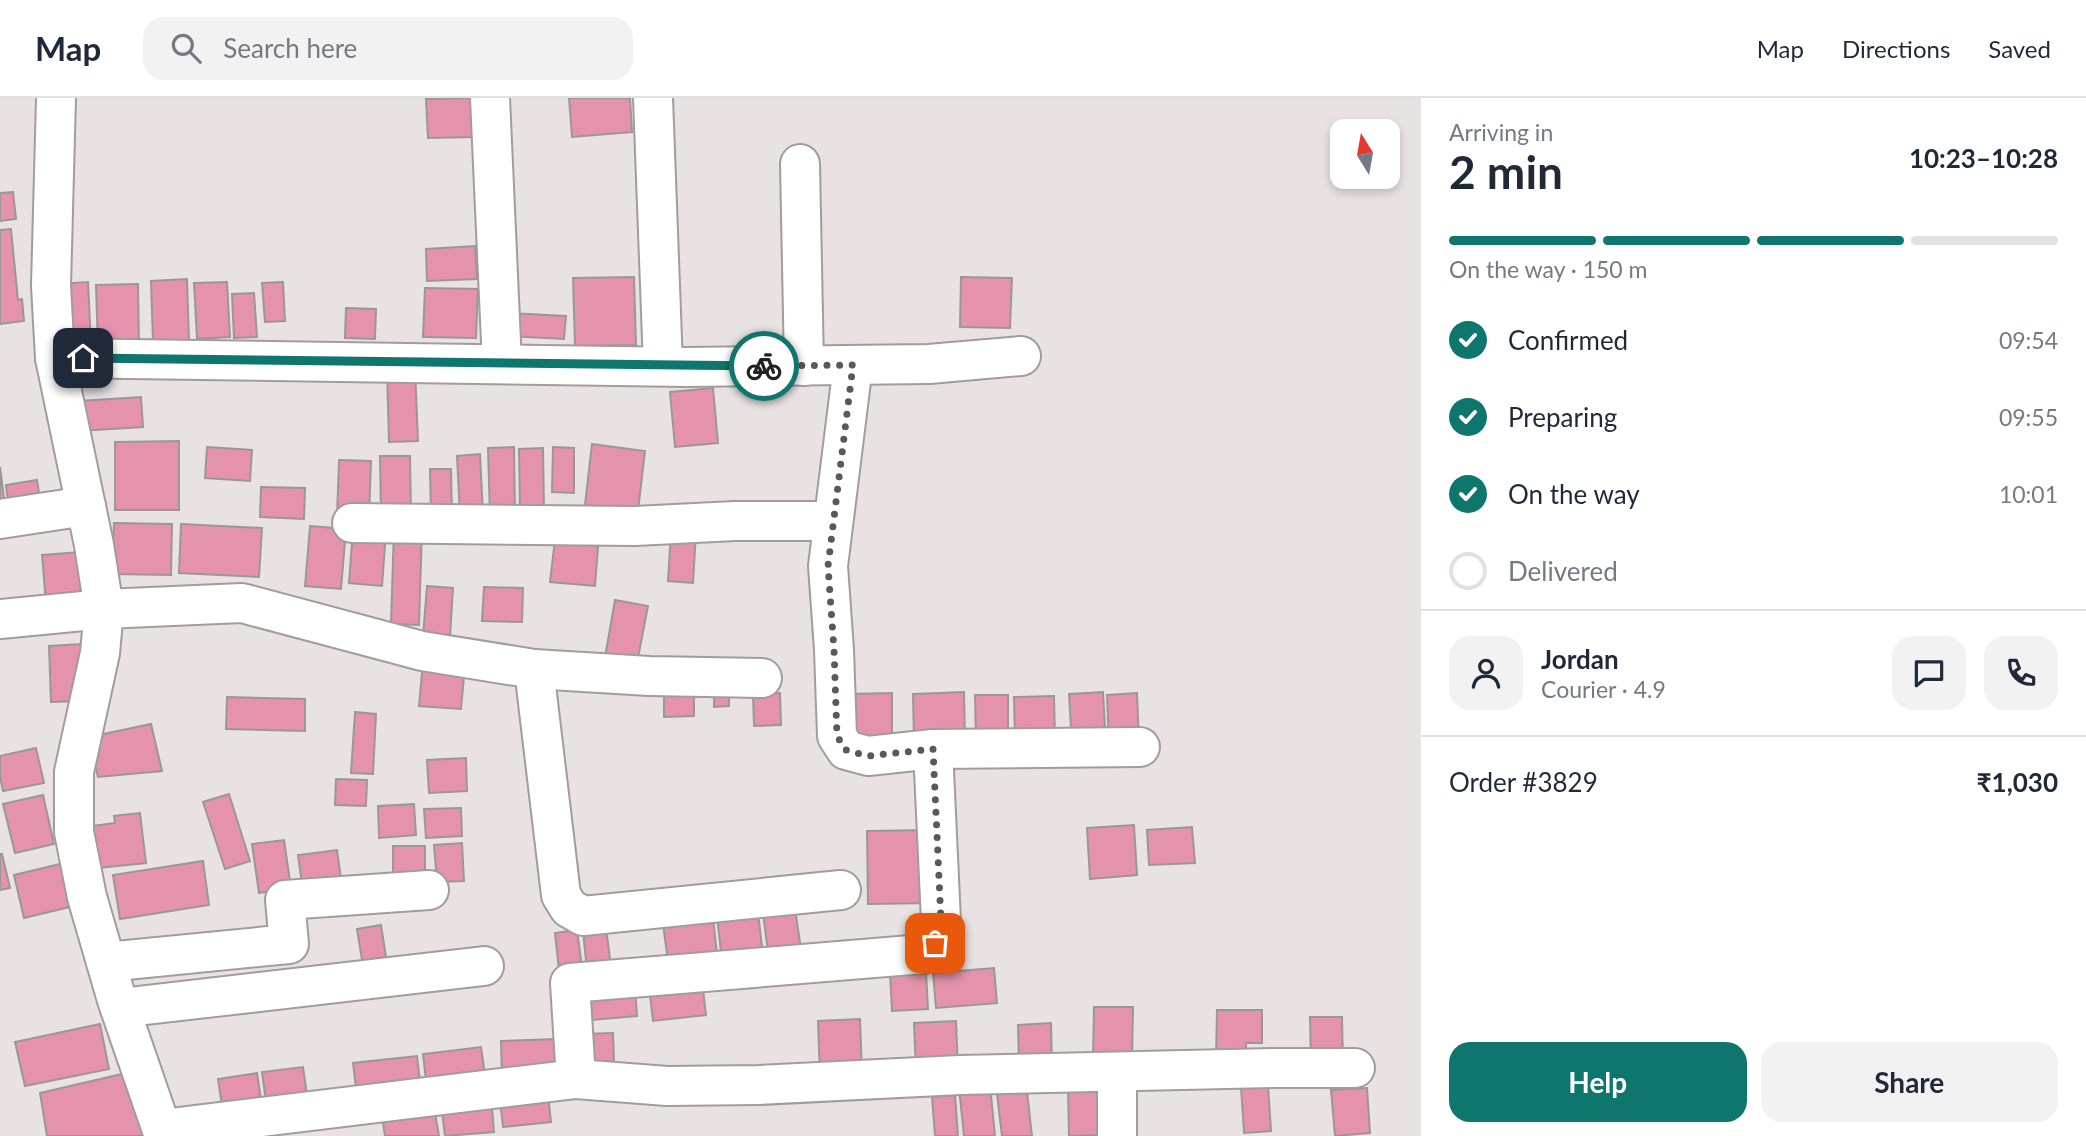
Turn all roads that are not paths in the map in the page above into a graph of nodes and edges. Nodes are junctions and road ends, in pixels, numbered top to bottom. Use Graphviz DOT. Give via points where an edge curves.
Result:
graph roads {
  1 [pos="56,98"];
  2 [pos="491,98"];
  3 [pos="653,98"];
  4 [pos="800,164"];
  5 [pos="1021,356"];
  6 [pos="55,358"];
  7 [pos="502,364"];
  8 [pos="853,365"];
  9 [pos="663,366"];
  10 [pos="804,366"];
  11 [pos="86,506"];
  12 [pos="0,519"];
  13 [pos="833,521"];
  14 [pos="352,523"];
  15 [pos="104,609"];
  16 [pos="0,619"];
  17 [pos="534,668"];
  18 [pos="762,678"];
  19 [pos="1140,747"];
  20 [pos="933,749"];
  21 [pos="429,890"];
  22 [pos="841,890"];
  23 [pos="106,962"];
  24 [pos="484,966"];
  25 [pos="120,1008"];
  26 [pos="1355,1068"];
  27 [pos="1117,1072"];
  28 [pos="576,1079"];
  29 [pos="163,1133"];
  30 [pos="1117,1136"];
  1 -- 6 [label="street" via="51,286"];
  2 -- 7 [label="street"];
  3 -- 9 [label="street"];
  4 -- 10 [label="street"];
  5 -- 8 [label="street"];
  6 -- 7 [label="street"];
  6 -- 11 [label="street"];
  7 -- 9 [label="street"];
  8 -- 10 [label="street"];
  8 -- 13 [label="street"];
  9 -- 10 [label="street"];
  11 -- 12 [label="street"];
  11 -- 15 [label="street"];
  13 -- 14 [label="street" via="635,526"];
  13 -- 20 [label="street" via="828,566 837,736 846,750 868,756"];
  15 -- 16 [label="street"];
  15 -- 17 [label="street" via="242,603 422,651"];
  15 -- 23 [label="street" via="100,653 74,772 74,832"];
  17 -- 18 [label="street"];
  17 -- 22 [label="street" via="561,895 569,908 583,916"];
  19 -- 20 [label="street"];
  20 -- 28 [label="street" via="941,921 935,943 923,954 570,983"];
  21 -- 23 [label="street" via="285,900 289,944"];
  23 -- 25 [label="street"];
  24 -- 25 [label="street"];
  25 -- 29 [label="street"];
  26 -- 27 [label="street"];
  27 -- 28 [label="street" via="758,1085 667,1086"];
  27 -- 30 [label="street"];
  28 -- 29 [label="street"];
}
